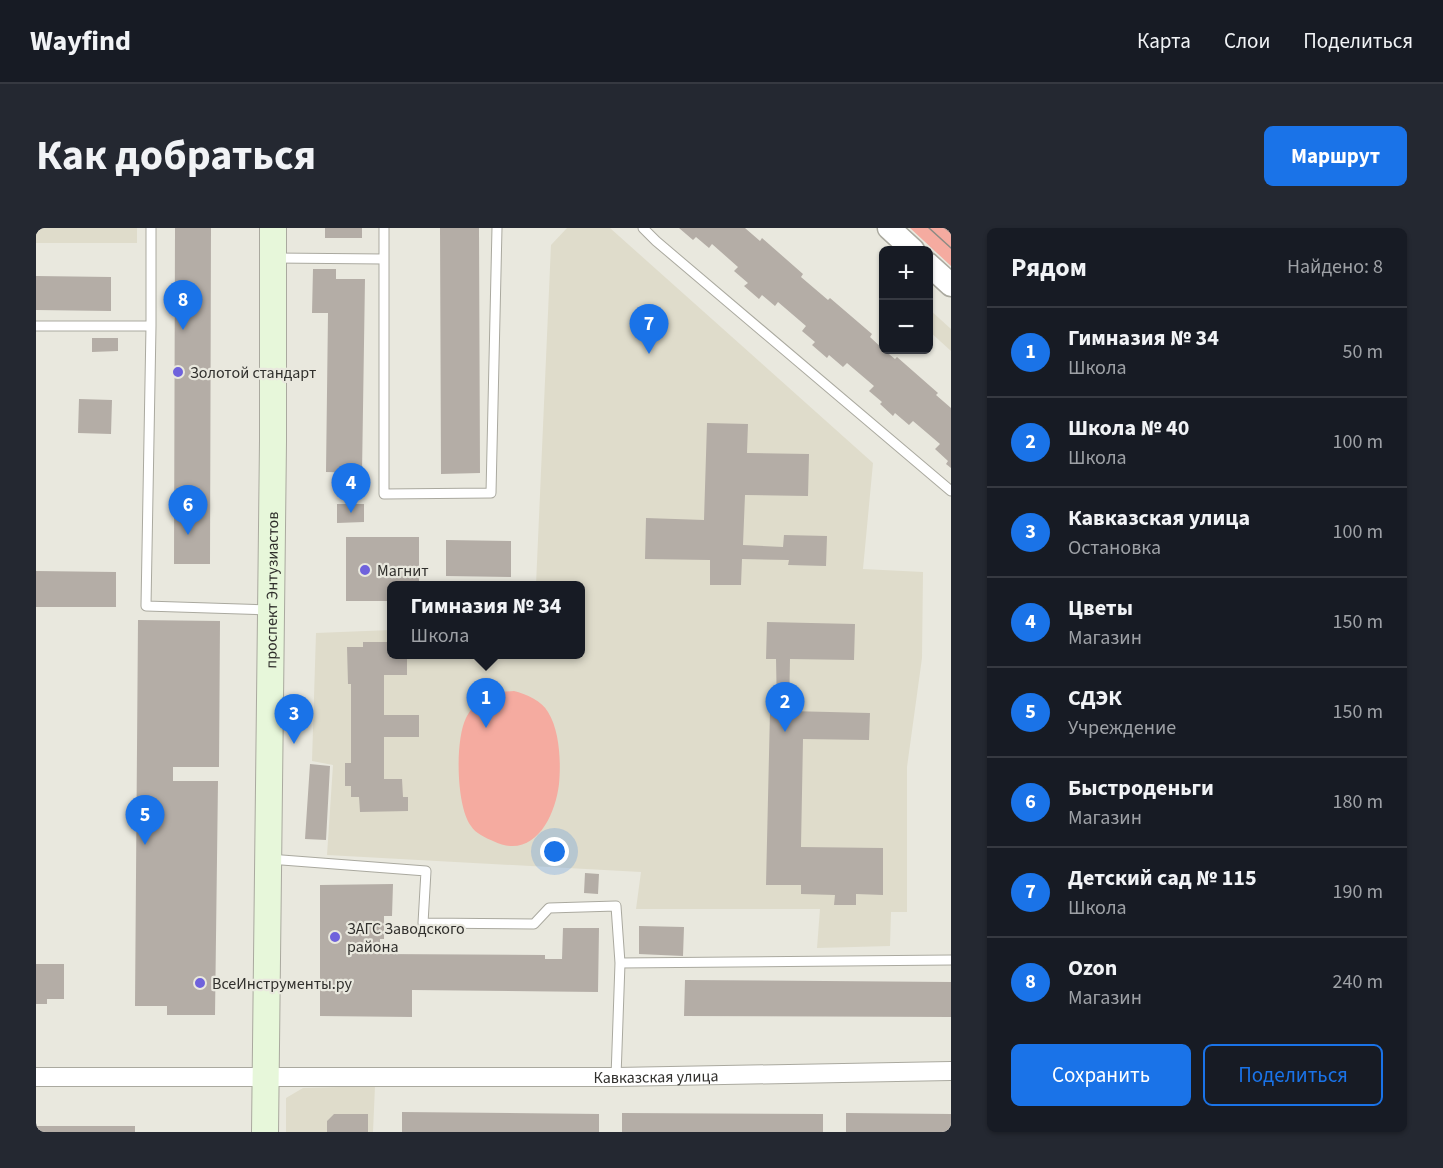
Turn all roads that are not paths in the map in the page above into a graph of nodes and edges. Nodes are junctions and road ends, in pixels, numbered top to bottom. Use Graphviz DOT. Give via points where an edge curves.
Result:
graph roads {
  1 [pos="151,228"];
  2 [pos="273,228"];
  3 [pos="384,228"];
  4 [pos="497,228"];
  5 [pos="643,228"];
  6 [pos="889,228"];
  7 [pos="909,246"];
  8 [pos="273,258"];
  9 [pos="383,259"];
  10 [pos="933,269"];
  11 [pos="951,285"];
  12 [pos="36,326"];
  13 [pos="151,326"];
  14 [pos="951,491"];
  15 [pos="270,610"];
  16 [pos="269,859"];
  17 [pos="951,960"];
  18 [pos="620,963"];
  19 [pos="951,1071"];
  20 [pos="266,1076"];
  21 [pos="36,1077"];
  22 [pos="616,1077"];
  23 [pos="265,1132"];
  1 -- 13 [label="lane"];
  2 -- 8 [label="main road, проспект Энтузиастов"];
  3 -- 9 [label="lane"];
  4 -- 9 [label="lane" via="491,493 384,494"];
  5 -- 14 [label="lane"];
  6 -- 7 [label="street"];
  8 -- 9 [label="lane"];
  8 -- 15 [label="main road, проспект Энтузиастов"];
  10 -- 11 [label="street"];
  12 -- 13 [label="lane"];
  13 -- 15 [label="lane" via="146,606"];
  15 -- 16 [label="main road, проспект Энтузиастов"];
  16 -- 18 [label="lane" via="426,871 423,923 534,924 549,908 616,906"];
  16 -- 20 [label="main road, проспект Энтузиастов"];
  17 -- 18 [label="lane"];
  18 -- 22 [label="lane"];
  19 -- 22 [label="street, Кавказская улица"];
  20 -- 21 [label="street, Кавказская улица"];
  20 -- 22 [label="street, Кавказская улица"];
  20 -- 23 [label="main road, проспект Энтузиастов"];
}
